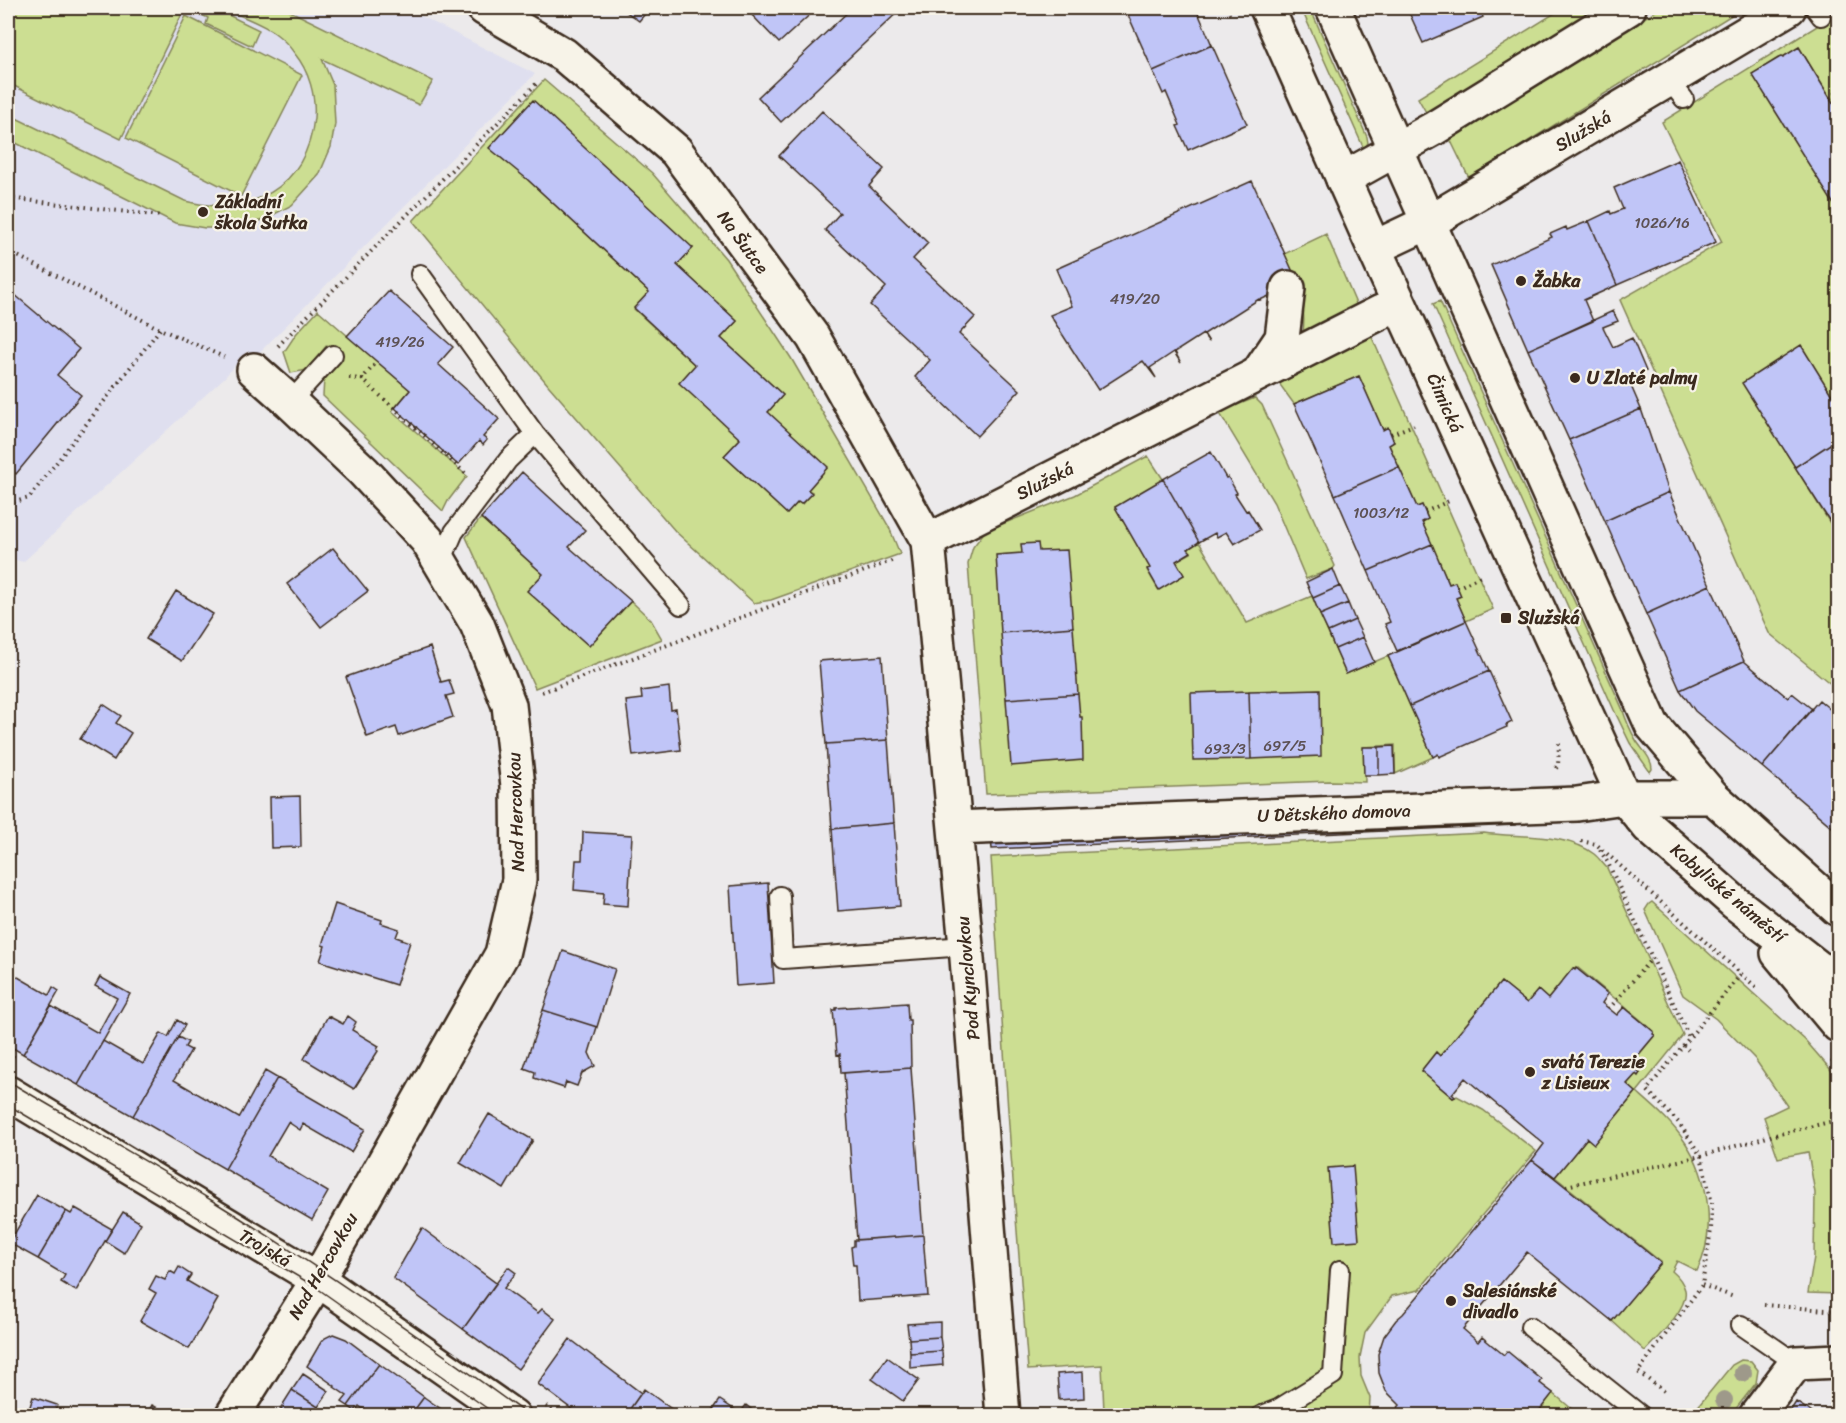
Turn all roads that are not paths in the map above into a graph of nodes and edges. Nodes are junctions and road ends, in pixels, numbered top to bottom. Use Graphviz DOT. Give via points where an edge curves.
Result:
graph roads {
  1 [pos="1267,8"];
  2 [pos="1333,8"];
  3 [pos="1629,8"];
  4 [pos="1790,8"];
  5 [pos="494,10"];
  6 [pos="1397,150"];
  7 [pos="1343,179"];
  8 [pos="1429,222"];
  9 [pos="1374,248"];
  10 [pos="420,274"];
  11 [pos="1288,288"];
  12 [pos="1380,312"];
  13 [pos="333,355"];
  14 [pos="254,370"];
  15 [pos="1259,372"];
  16 [pos="290,402"];
  17 [pos="535,434"];
  18 [pos="928,541"];
  19 [pos="441,562"];
  20 [pos="681,605"];
  21 [pos="1624,797"];
  22 [pos="1713,797"];
  23 [pos="955,828"];
  24 [pos="780,896"];
  25 [pos="1734,902"];
  26 [pos="1839,909"];
  27 [pos="966,946"];
  28 [pos="1839,983"];
  29 [pos="1833,1038"];
  30 [pos="8,1094"];
  31 [pos="1340,1270"];
  32 [pos="317,1279"];
  33 [pos="1741,1325"];
  34 [pos="1530,1327"];
  35 [pos="1839,1361"];
  36 [pos="1796,1363"];
  37 [pos="232,1416"];
  38 [pos="513,1416"];
  39 [pos="1003,1416"];
  40 [pos="1260,1416"];
  41 [pos="1642,1416"];
  42 [pos="1756,1416"];
  1 -- 7 [label="street, Čimická"];
  2 -- 6 [label="street"];
  3 -- 6 [label="street"];
  4 -- 8 [label="street, Služská" via="1677,90"];
  5 -- 18 [label="street, Na Šutce" via="564,55 676,152 813,337"];
  6 -- 7 [label="street"];
  6 -- 8 [label="street"];
  7 -- 9 [label="street, Čimická"];
  8 -- 9 [label="street, Služská"];
  8 -- 22 [label="street" via="1652,725"];
  9 -- 21 [label="street, Čimická"];
  10 -- 17 [label="lane"];
  11 -- 15 [label="street, Služská" via="1282,338"];
  12 -- 15 [label="street, Služská"];
  13 -- 16 [label="lane"];
  14 -- 16 [label="street, Nad Hercovkou"];
  15 -- 18 [label="street, Služská"];
  16 -- 19 [label="street, Nad Hercovkou" via="363,471 427,540"];
  17 -- 19 [label="lane" via="484,491 454,532"];
  17 -- 20 [label="lane"];
  18 -- 23 [label="street, Pod Kynclovkou"];
  19 -- 32 [label="street, Nad Hercovkou" via="477,624 509,705 518,786 519,880 502,954"];
  21 -- 22 [label="street, U Dětského domova"];
  21 -- 23 [label="street, U Dětského domova" via="1577,804"];
  21 -- 25 [label="street, Kobyliské náměstí" via="1649,827"];
  22 -- 26 [label="street"];
  23 -- 27 [label="street, Pod Kynclovkou"];
  24 -- 27 [label="lane" via="783,959"];
  25 -- 28 [label="street, Kobyliské náměstí"];
  25 -- 29 [label="street"];
  27 -- 39 [label="street, Pod Kynclovkou"];
  30 -- 32 [label="street, Trojská"];
  31 -- 40 [label="lane" via="1333,1375"];
  32 -- 37 [label="street, Nad Hercovkou"];
  32 -- 38 [label="street, Trojská"];
  33 -- 36 [label="lane"];
  34 -- 41 [label="lane"];
  35 -- 36 [label="street"];
  36 -- 42 [label="street"];
}
